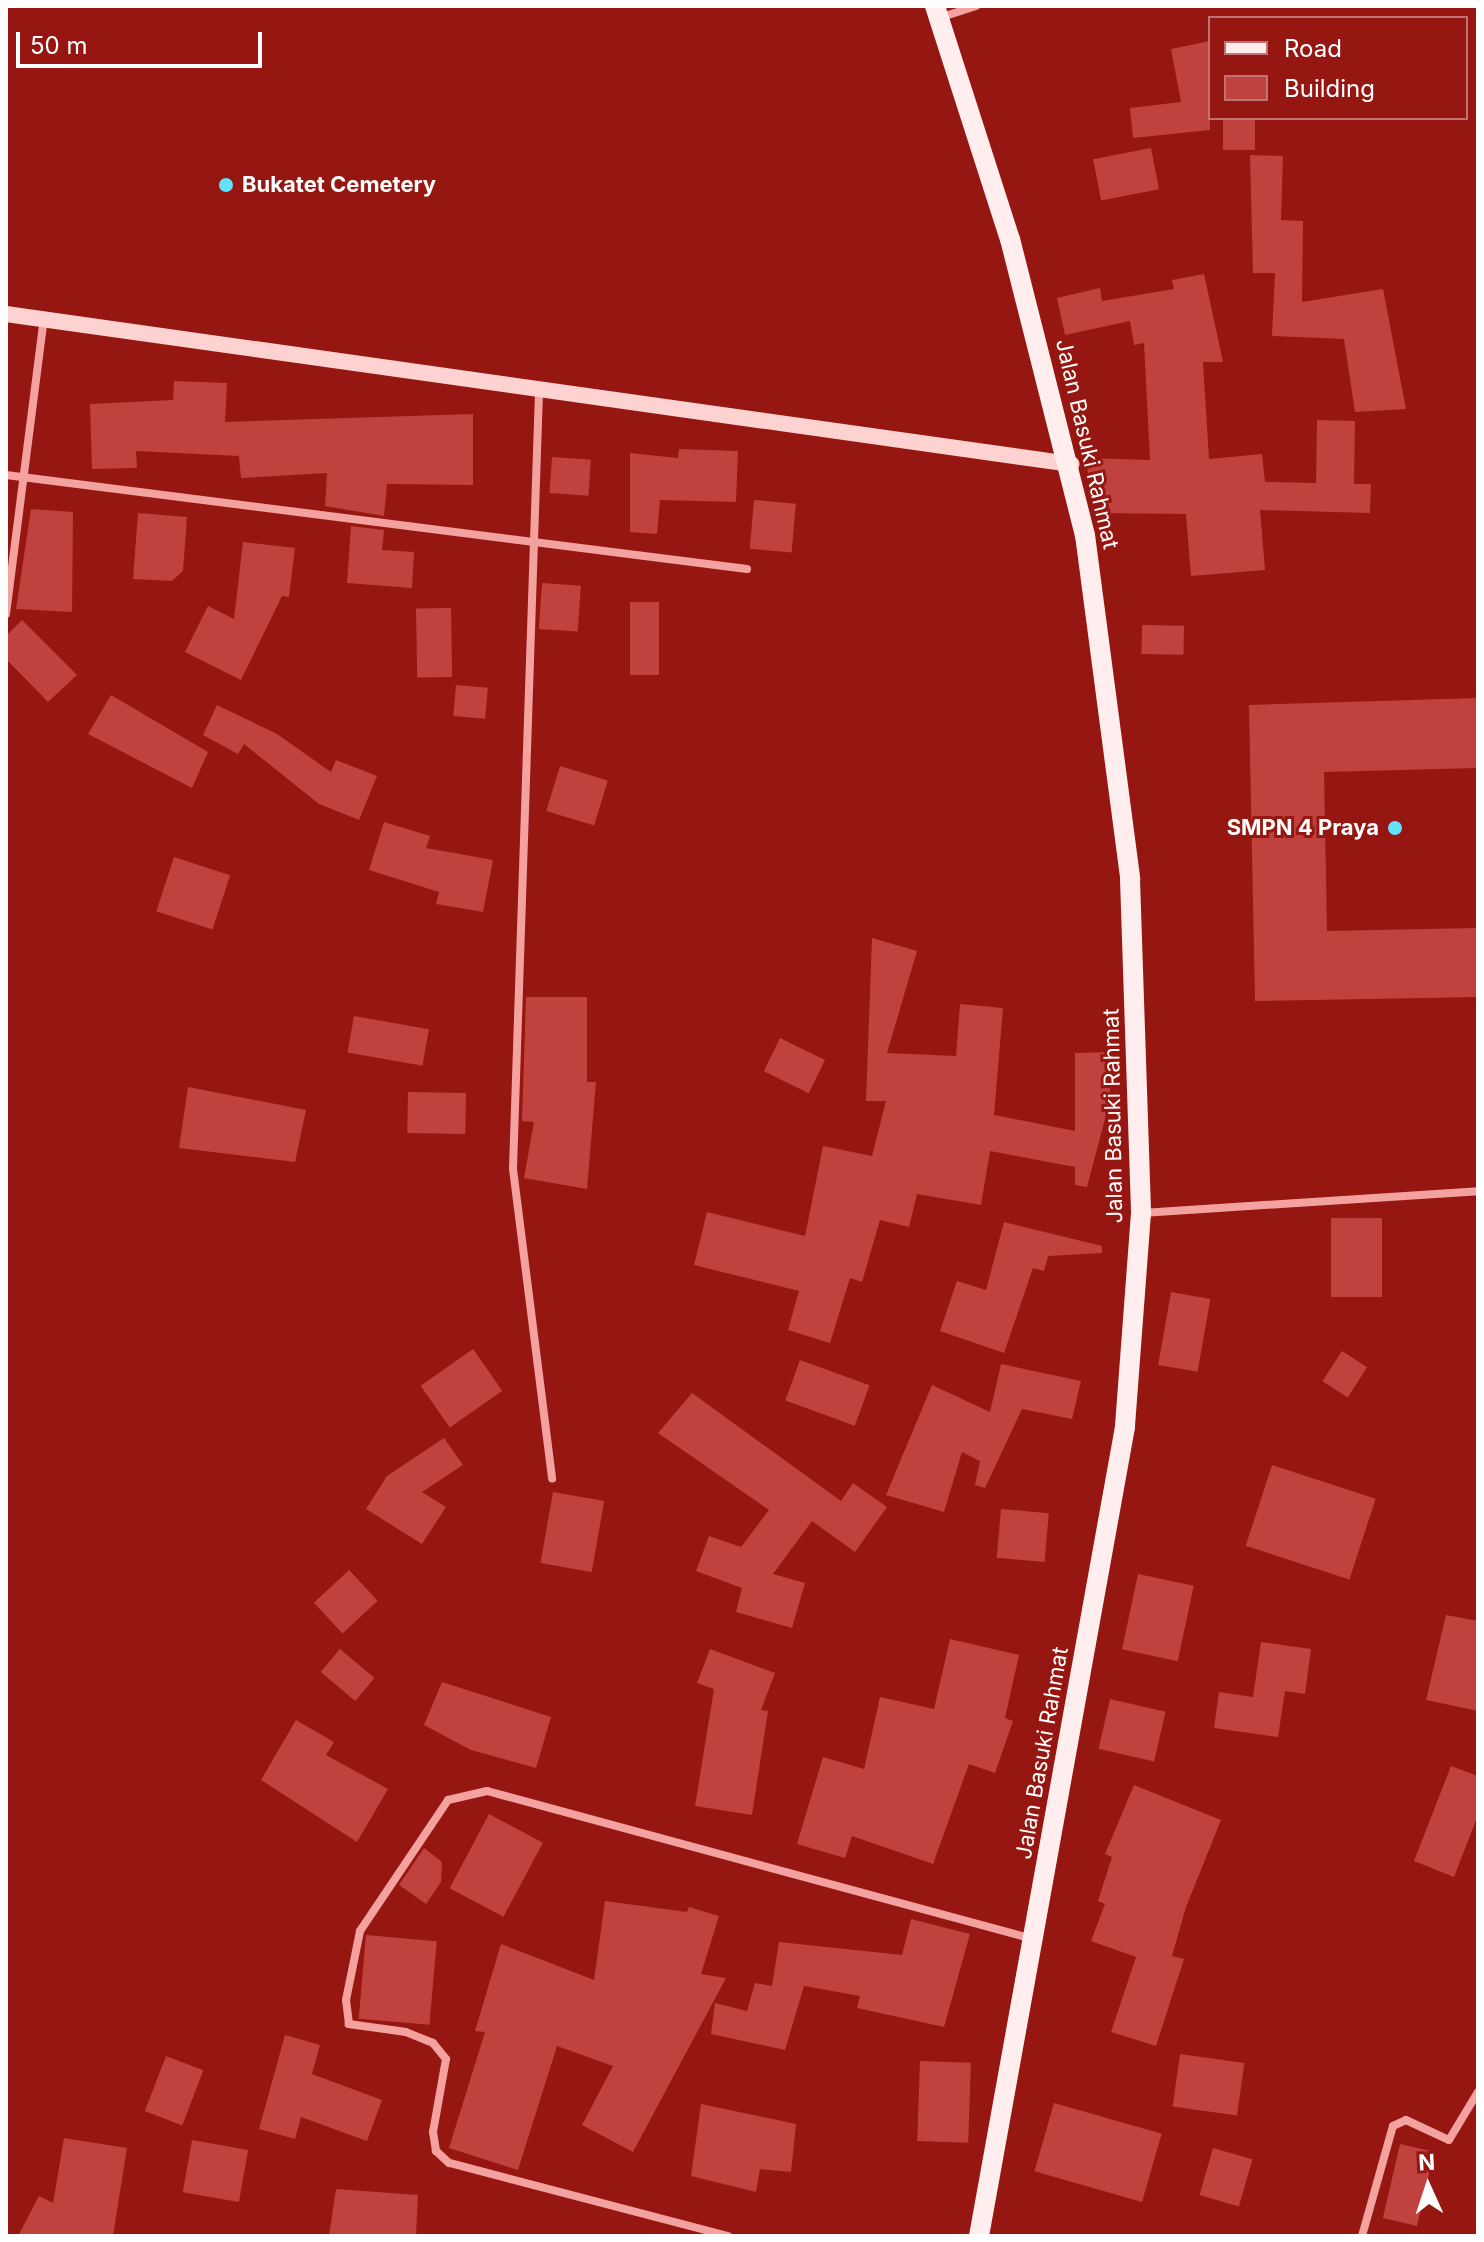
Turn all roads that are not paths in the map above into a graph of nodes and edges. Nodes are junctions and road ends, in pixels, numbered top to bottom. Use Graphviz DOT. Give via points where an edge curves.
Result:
graph roads {
  1 [pos="976,6"];
  2 [pos="937,12"];
  3 [pos="6,314"];
  4 [pos="44,318"];
  5 [pos="539,392"];
  6 [pos="1071,464"];
  7 [pos="6,475"];
  8 [pos="24,477"];
  9 [pos="535,545"];
  10 [pos="747,569"];
  11 [pos="6,614"];
  12 [pos="1478,1191"];
  13 [pos="1141,1213"];
  14 [pos="552,1479"];
  15 [pos="1033,1939"];
  16 [pos="1478,2092"];
  17 [pos="728,2236"];
  18 [pos="979,2236"];
  19 [pos="1362,2236"];
  1 -- 2 [label="street"];
  2 -- 6 [label="main road, Jalan Basuki Rahmat" via="998,195"];
  3 -- 4 [label="main road"];
  4 -- 5 [label="main road"];
  4 -- 8 [label="street"];
  5 -- 6 [label="main road"];
  5 -- 9 [label="street"];
  6 -- 13 [label="main road, Jalan Basuki Rahmat" via="1111,688 1130,879"];
  7 -- 8 [label="street"];
  8 -- 9 [label="street"];
  8 -- 11 [label="street"];
  9 -- 10 [label="street"];
  9 -- 14 [label="street" via="513,1169"];
  12 -- 13 [label="street"];
  13 -- 15 [label="main road, Jalan Basuki Rahmat" via="1125,1427"];
  15 -- 17 [label="street" via="487,1791 448,1800 360,1931 346,2000 349,2024 406,2032 433,2043 446,2059 433,2132 436,2151 449,2163"];
  15 -- 18 [label="main road, Jalan Basuki Rahmat"];
  16 -- 19 [label="street" via="1449,2140 1406,2120 1393,2126"];
}
